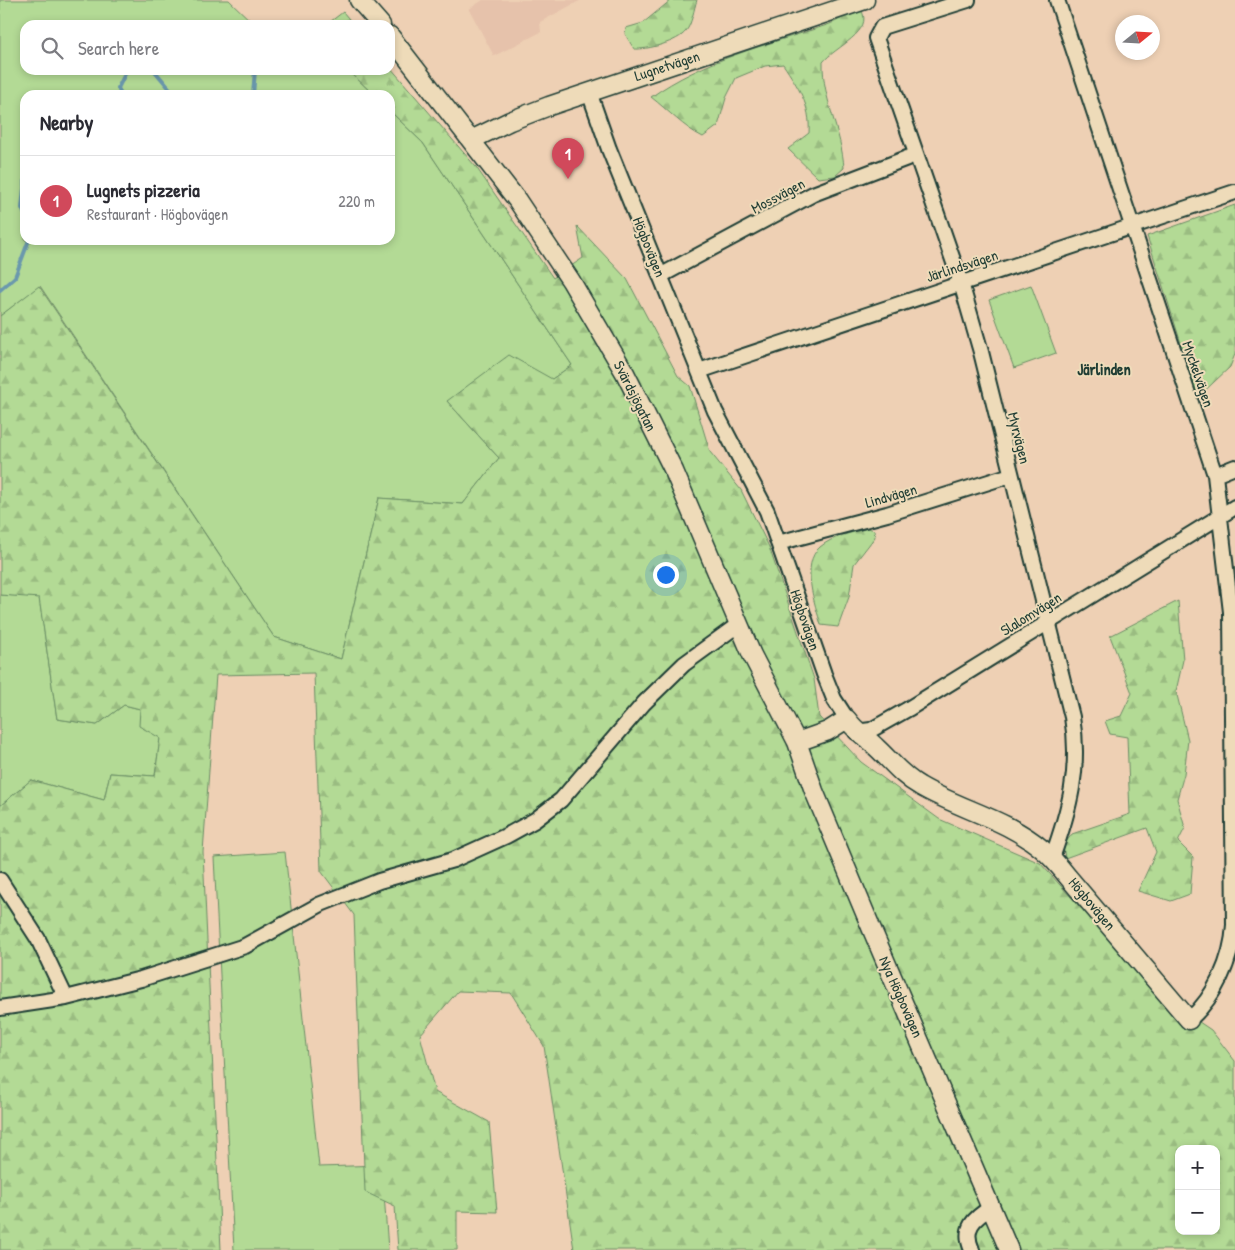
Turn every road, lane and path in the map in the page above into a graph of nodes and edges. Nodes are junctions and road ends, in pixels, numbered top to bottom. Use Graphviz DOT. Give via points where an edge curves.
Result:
graph roads {
  1 [pos="359,0"];
  2 [pos="865,0"];
  3 [pos="968,0"];
  4 [pos="1057,0"];
  5 [pos="377,20"];
  6 [pos="395,42"];
  7 [pos="589,92"];
  8 [pos="471,140"];
  9 [pos="915,155"];
  10 [pos="1235,192"];
  11 [pos="1132,226"];
  12 [pos="660,276"];
  13 [pos="961,283"];
  14 [pos="699,371"];
  15 [pos="1235,467"];
  16 [pos="1011,475"];
  17 [pos="1215,475"];
  18 [pos="1235,507"];
  19 [pos="1220,517"];
  20 [pos="778,544"];
  21 [pos="1048,622"];
  22 [pos="739,624"];
  23 [pos="851,726"];
  24 [pos="797,742"];
  25 [pos="1234,772"];
  26 [pos="1052,858"];
  27 [pos="0,880"];
  28 [pos="66,998"];
  29 [pos="0,1008"];
  30 [pos="1189,1020"];
  31 [pos="992,1207"];
  32 [pos="972,1250"];
  33 [pos="1009,1250"];
  1 -- 5 [label="street"];
  2 -- 7 [label="street, Lugnetvägen"];
  3 -- 9 [label="street, Myrvägen" via="882,27 878,33 877,42"];
  4 -- 11 [label="street, Myckelvägen"];
  6 -- 8 [label="street, Svärdsjögatan"];
  7 -- 8 [label="street, Lugnetvägen" via="523,115"];
  7 -- 12 [label="street, Högbovägen"];
  8 -- 22 [label="street, Svärdsjögatan" via="517,200 571,281 624,373 674,471"];
  9 -- 12 [label="street, Mossvägen" via="813,194"];
  9 -- 13 [label="street, Myrvägen"];
  10 -- 11 [label="street, Järlindsvägen"];
  11 -- 13 [label="street, Järlindsvägen"];
  11 -- 17 [label="street, Myckelvägen"];
  12 -- 14 [label="street, Högbovägen"];
  13 -- 14 [label="street, Järlindsvägen"];
  13 -- 16 [label="street, Myrvägen"];
  14 -- 20 [label="street, Högbovägen" via="720,422 758,490"];
  15 -- 17 [label="street"];
  16 -- 20 [label="street, Lindvägen"];
  16 -- 21 [label="street, Myrvägen"];
  17 -- 19 [label="street, Myckelvägen"];
  18 -- 19 [label="street, Slalomvägen"];
  19 -- 21 [label="street, Slalomvägen"];
  19 -- 25 [label="street, Myckelvägen" via="1230,604"];
  20 -- 23 [label="street, Högbovägen" via="834,699"];
  21 -- 23 [label="street, Slalomvägen" via="880,726 867,732"];
  21 -- 26 [label="street, Myrvägen" via="1072,717 1077,756 1072,797"];
  22 -- 24 [label="street, Svärdsjögatan"];
  22 -- 28 [label="street" via="684,664 644,703 561,800 535,820 453,860 379,881 321,904 245,946"];
  23 -- 24 [label="street" via="828,730"];
  23 -- 26 [label="street, Högbovägen" via="919,786 1003,824"];
  24 -- 31 [label="street, Nya Högbovägen" via="869,923"];
  25 -- 30 [label="street, Myckelvägen" via="1234,932 1215,988 1203,1008"];
  26 -- 30 [label="street, Högbovägen"];
  27 -- 28 [label="street" via="38,940"];
  28 -- 29 [label="street"];
  31 -- 32 [label="street" via="970,1224 968,1235"];
  31 -- 33 [label="street, Nya Högbovägen"];
}
